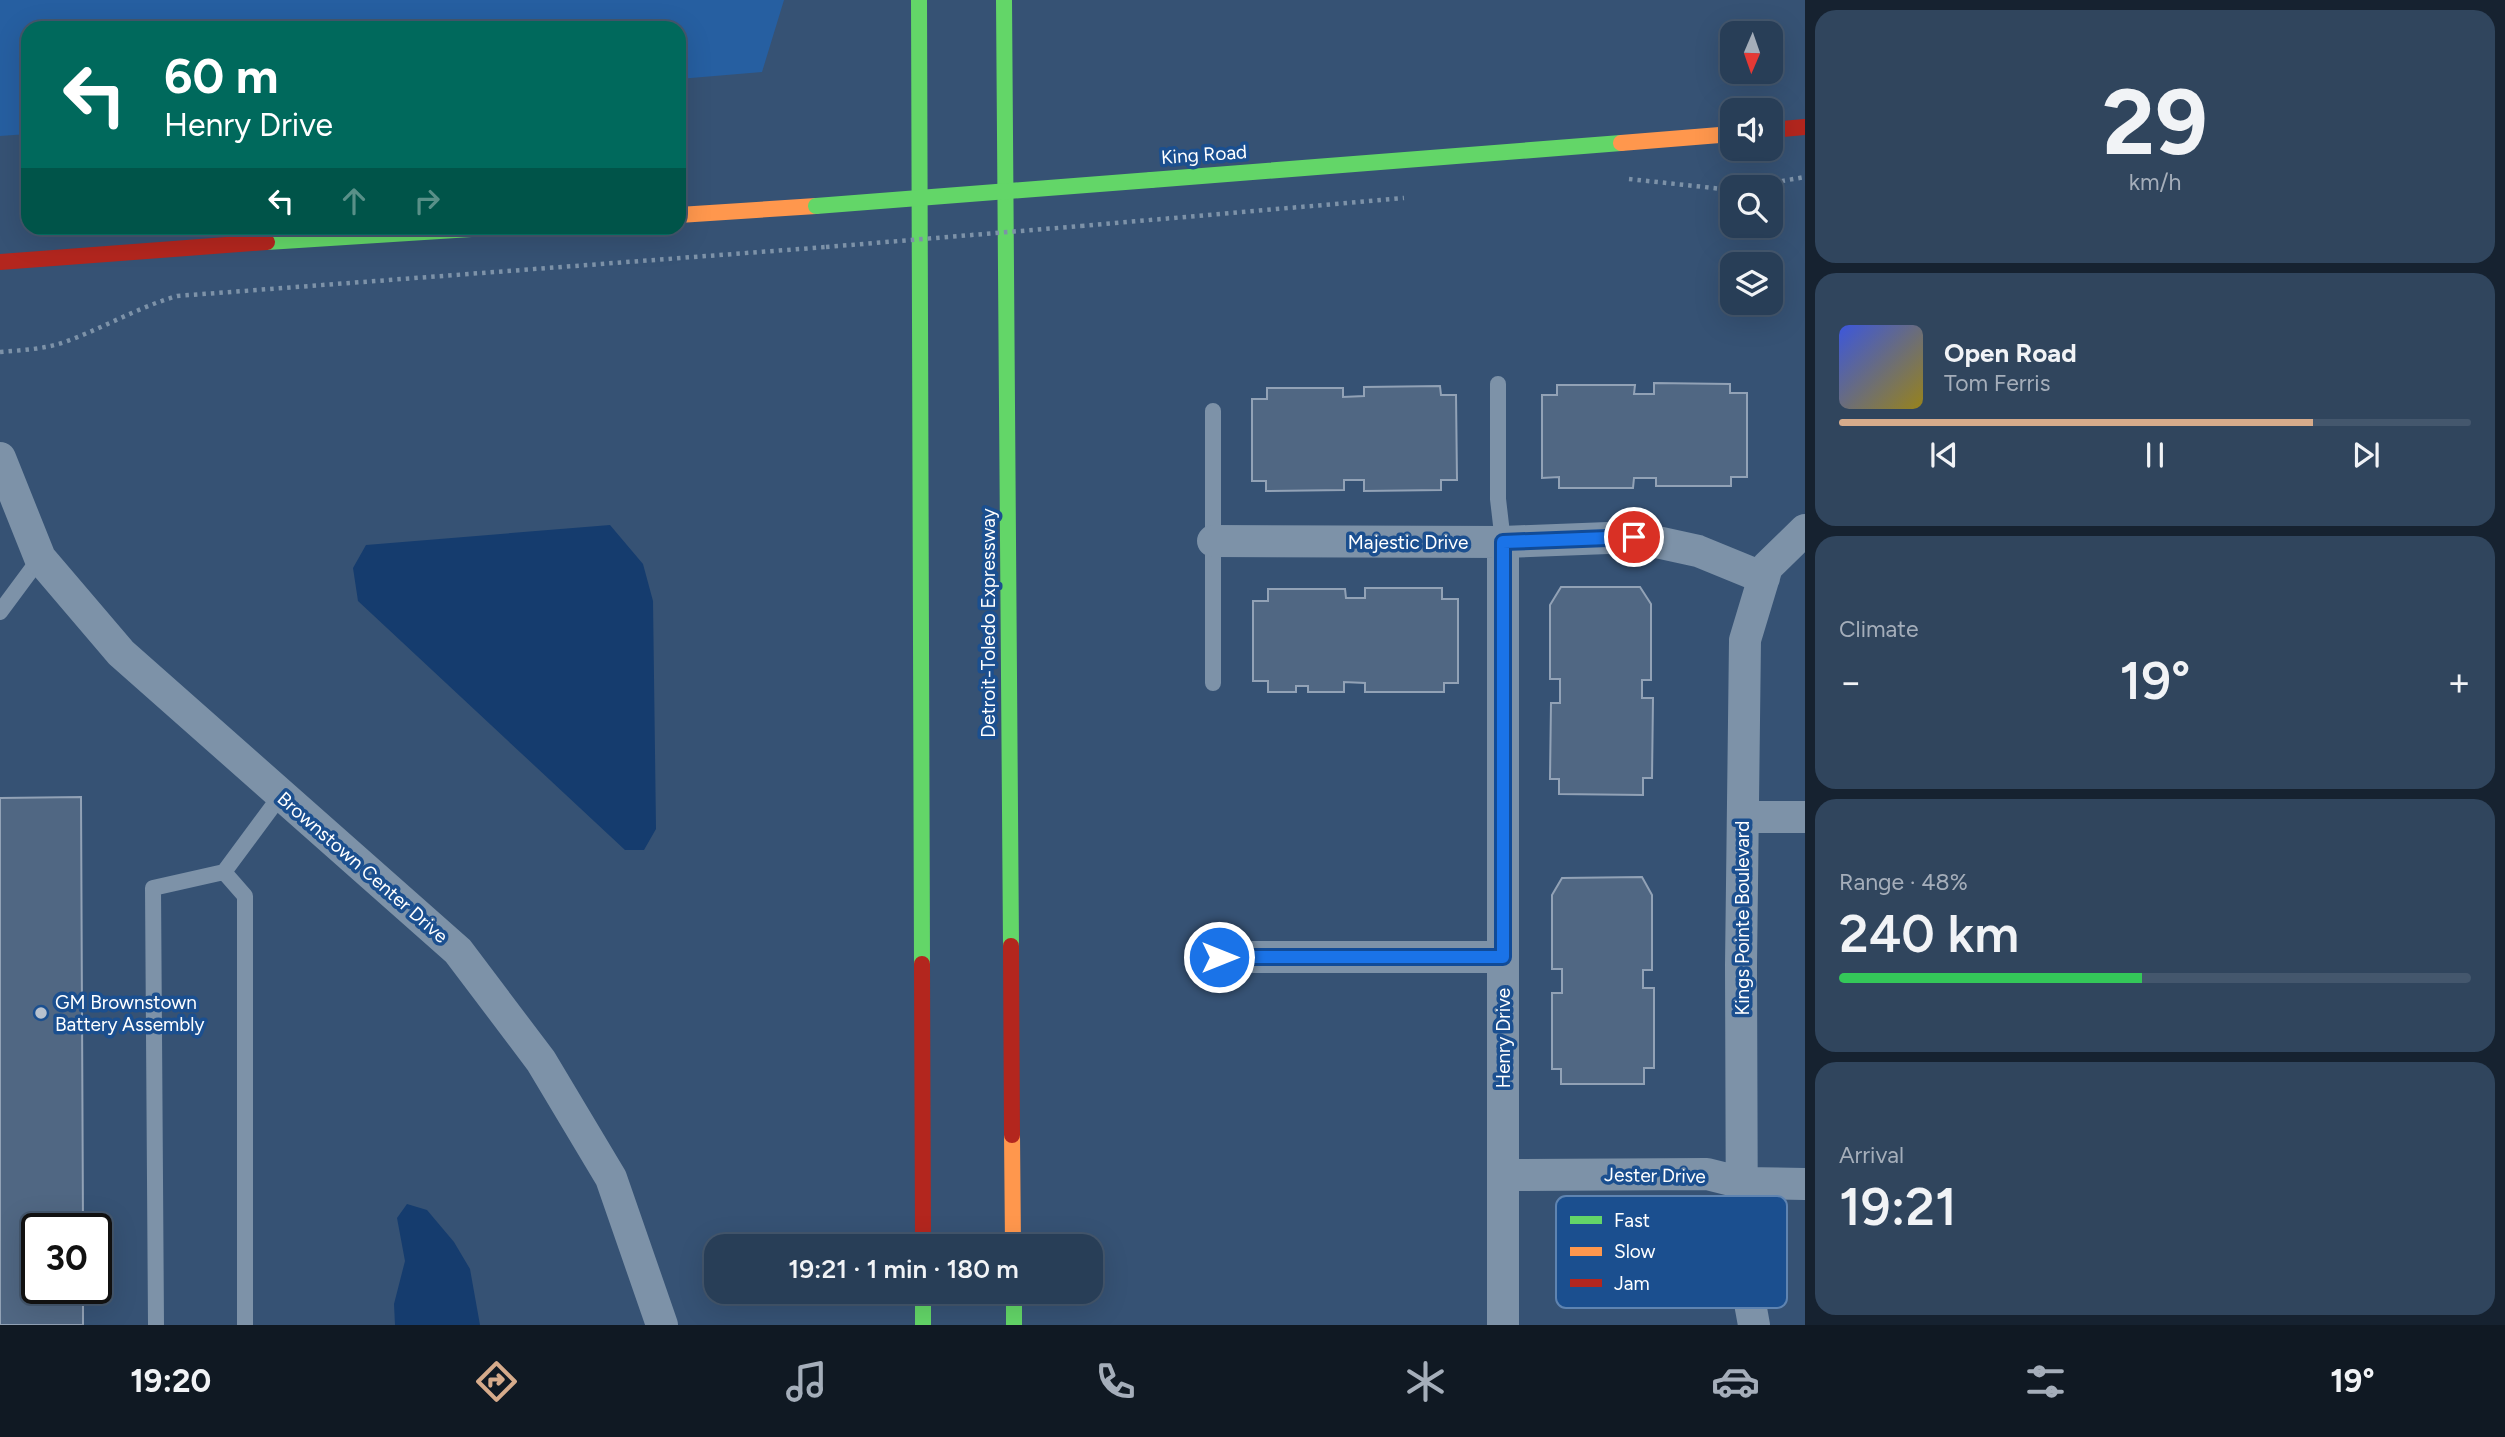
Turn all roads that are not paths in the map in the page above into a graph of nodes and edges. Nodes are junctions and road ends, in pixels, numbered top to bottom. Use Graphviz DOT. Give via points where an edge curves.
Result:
graph roads {
  1 [pos="919,0"];
  2 [pos="1004,0"];
  3 [pos="1805,127"];
  4 [pos="1783,129"];
  5 [pos="1720,135"];
  6 [pos="686,215"];
  7 [pos="377,235"];
  8 [pos="0,262"];
  9 [pos="1499,384"];
  10 [pos="1213,411"];
  11 [pos="0,458"];
  12 [pos="1805,530"];
  13 [pos="1213,541"];
  14 [pos="1503,542"];
  15 [pos="40,558"];
  16 [pos="1764,578"];
  17 [pos="0,612"];
  18 [pos="1213,683"];
  19 [pos="281,795"];
  20 [pos="1743,817"];
  21 [pos="1805,817"];
  22 [pos="224,872"];
  23 [pos="1219,957"];
  24 [pos="1503,957"];
  25 [pos="1503,1175"];
  26 [pos="1743,1184"];
  27 [pos="1805,1184"];
  28 [pos="1743,1196"];
  29 [pos="923,1234"];
  30 [pos="1013,1234"];
  31 [pos="923,1304"];
  32 [pos="1014,1304"];
  33 [pos="156,1325"];
  34 [pos="245,1325"];
  35 [pos="662,1325"];
  36 [pos="923,1325"];
  37 [pos="1014,1325"];
  38 [pos="1503,1325"];
  1 -- 29 [label="main road"];
  2 -- 30 [label="main road, Detroit-Toledo Expressway"];
  3 -- 4 [label="main road"];
  5 -- 6 [label="main road, King Road, bridge"];
  7 -- 8 [label="main road"];
  9 -- 14 [label="lane" via="1498,499"];
  10 -- 13 [label="lane"];
  11 -- 15 [label="street, Brownstown Center Drive"];
  12 -- 16 [label="street, Kings Pointe Boulevard" via="1767,567"];
  13 -- 14 [label="street, Majestic Drive"];
  13 -- 18 [label="lane"];
  14 -- 16 [label="street, Majestic Drive" via="1634,537 1698,551"];
  14 -- 24 [label="street, Henry Drive"];
  15 -- 17 [label="lane"];
  15 -- 19 [label="street, Brownstown Center Drive" via="121,653"];
  16 -- 20 [label="street, Kings Pointe Boulevard" via="1745,640"];
  19 -- 22 [label="lane"];
  19 -- 35 [label="street, Brownstown Center Drive" via="458,951 541,1061 611,1178"];
  20 -- 21 [label="street"];
  20 -- 26 [label="street, Kings Pointe Boulevard"];
  22 -- 33 [label="lane" via="153,888"];
  22 -- 34 [label="lane" via="245,896"];
  23 -- 24 [label="street"];
  24 -- 25 [label="street, Henry Drive"];
  25 -- 26 [label="street, Jester Drive" via="1707,1174"];
  25 -- 38 [label="street, Henry Drive"];
  26 -- 27 [label="street, Jester Drive"];
  26 -- 28 [label="street, Kings Pointe Boulevard"];
  31 -- 36 [label="main road"];
  32 -- 37 [label="main road"];
}
